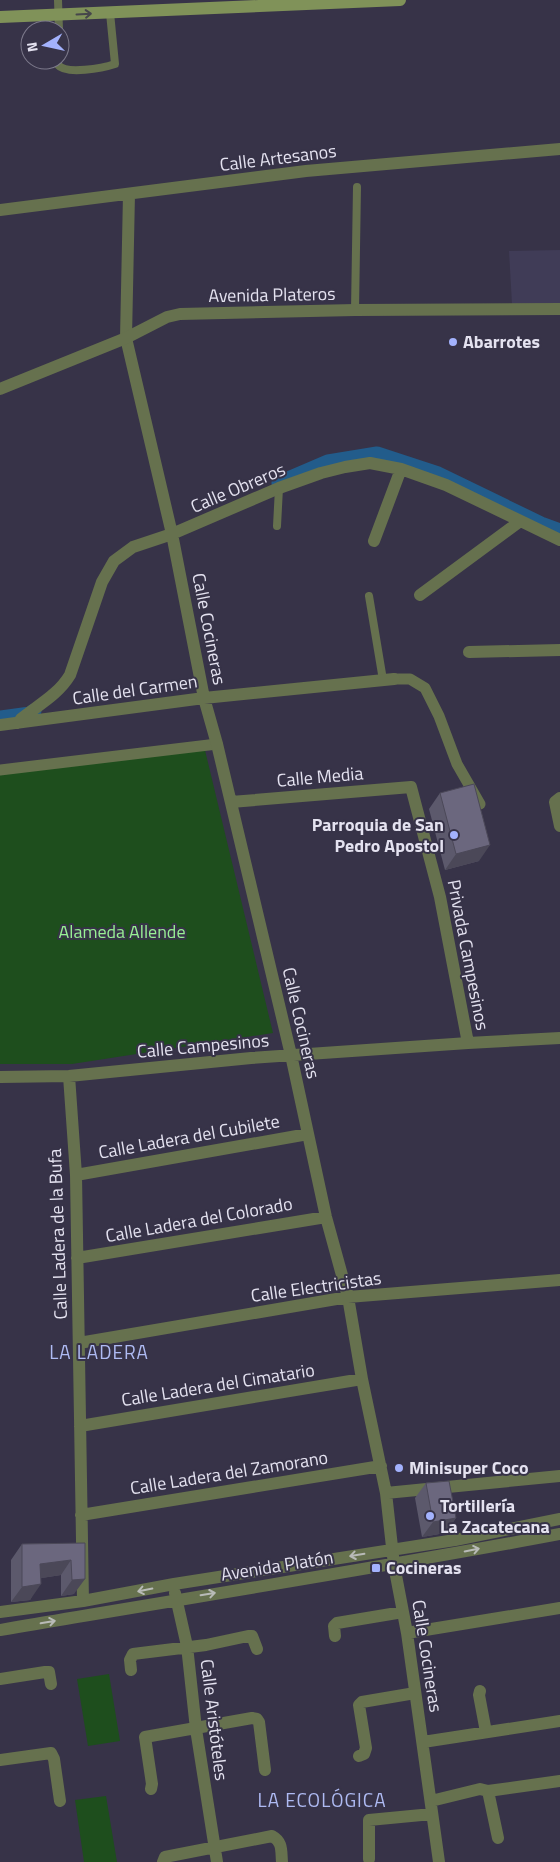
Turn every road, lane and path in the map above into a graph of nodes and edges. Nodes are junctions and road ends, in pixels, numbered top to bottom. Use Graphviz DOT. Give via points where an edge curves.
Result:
graph roads {
  1 [pos="58,0"];
  2 [pos="171,0"];
  3 [pos="400,0"];
  4 [pos="155,10"];
  5 [pos="110,12"];
  6 [pos="60,15"];
  7 [pos="0,17"];
  8 [pos="60,20"];
  9 [pos="70,70"];
  10 [pos="560,149"];
  11 [pos="356,187"];
  12 [pos="129,194"];
  13 [pos="0,210"];
  14 [pos="560,309"];
  15 [pos="355,310"];
  16 [pos="126,338"];
  17 [pos="0,388"];
  18 [pos="402,470"];
  19 [pos="279,488"];
  20 [pos="519,522"];
  21 [pos="277,526"];
  22 [pos="172,534"];
  23 [pos="560,540"];
  24 [pos="374,541"];
  25 [pos="420,595"];
  26 [pos="369,596"];
  27 [pos="560,650"];
  28 [pos="469,652"];
  29 [pos="388,680"];
  30 [pos="204,698"];
  31 [pos="18,723"];
  32 [pos="0,725"];
  33 [pos="217,744"];
  34 [pos="0,770"];
  35 [pos="411,787"];
  36 [pos="557,800"];
  37 [pos="231,802"];
  38 [pos="480,804"];
  39 [pos="560,826"];
  40 [pos="560,1038"];
  41 [pos="468,1043"];
  42 [pos="291,1055"];
  43 [pos="69,1076"];
  44 [pos="0,1077"];
  45 [pos="308,1134"];
  46 [pos="76,1175"];
  47 [pos="326,1217"];
  48 [pos="77,1258"];
  49 [pos="560,1280"];
  50 [pos="348,1297"];
  51 [pos="79,1343"];
  52 [pos="362,1379"];
  53 [pos="80,1426"];
  54 [pos="382,1466"];
  55 [pos="560,1476"];
  56 [pos="386,1493"];
  57 [pos="82,1515"];
  58 [pos="560,1519"];
  59 [pos="560,1534"];
  60 [pos="392,1549"];
  61 [pos="394,1565"];
  62 [pos="174,1584"];
  63 [pos="176,1600"];
  64 [pos="83,1601"];
  65 [pos="560,1608"];
  66 [pos="0,1612"];
  67 [pos="403,1612"];
  68 [pos="0,1630"];
  69 [pos="407,1633"];
  70 [pos="335,1636"];
  71 [pos="187,1646"];
  72 [pos="257,1649"];
  73 [pos="131,1670"];
  74 [pos="0,1679"];
  75 [pos="52,1684"];
  76 [pos="480,1691"];
  77 [pos="415,1693"];
  78 [pos="560,1721"];
  79 [pos="196,1729"];
  80 [pos="486,1732"];
  81 [pos="423,1742"];
  82 [pos="359,1756"];
  83 [pos="0,1760"];
  84 [pos="265,1770"];
  85 [pos="560,1781"];
  86 [pos="151,1789"];
  87 [pos="488,1791"];
  88 [pos="60,1801"];
  89 [pos="431,1801"];
  90 [pos="432,1814"];
  91 [pos="498,1838"];
  92 [pos="215,1849"];
  93 [pos="369,1860"];
  94 [pos="163,1862"];
  95 [pos="217,1862"];
  96 [pos="282,1862"];
  97 [pos="439,1862"];
  1 -- 6 [label="lane"];
  2 -- 4 [label="main road"];
  3 -- 4 [label="main road"];
  4 -- 5 [label="main road"];
  6 -- 5 [label="main road, one-way"];
  5 -- 9 [label="lane" via="115,64"];
  6 -- 7 [label="main road"];
  6 -- 8 [label="lane"];
  10 -- 12 [label="street, Calle Artesanos" via="306,171"];
  11 -- 15 [label="lane"];
  12 -- 13 [label="street, Calle Artesanos"];
  12 -- 16 [label="street, Calle Cocineras"];
  14 -- 15 [label="street, Avenida Plateros"];
  15 -- 16 [label="street, Avenida Plateros" via="180,314 167,317"];
  16 -- 17 [label="street, Avenida Plateros"];
  16 -- 22 [label="street, Calle Cocineras"];
  18 -- 19 [label="street, Calle Obreros" via="370,463 345,467"];
  18 -- 20 [label="street, Calle Obreros" via="446,485"];
  18 -- 24 [label="street"];
  19 -- 21 [label="lane"];
  19 -- 22 [label="street, Calle Obreros"];
  20 -- 23 [label="street, Calle Obreros"];
  20 -- 25 [label="street"];
  22 -- 30 [label="street, Calle Cocineras"];
  22 -- 31 [label="street, Calle Obreros" via="133,547 114,561 102,582 70,675 54,695"];
  26 -- 29 [label="lane"];
  27 -- 28 [label="street"];
  29 -- 30 [label="street, Calle del Carmen"];
  29 -- 38 [label="street" via="410,679 425,688 457,764"];
  30 -- 31 [label="street, Calle del Carmen"];
  30 -- 33 [label="street, Calle Cocineras"];
  31 -- 32 [label="street, Calle del Carmen"];
  33 -- 34 [label="street"];
  33 -- 37 [label="street, Calle Cocineras"];
  35 -- 37 [label="street, Calle Media"];
  35 -- 41 [label="street, Privada Campesinos" via="440,897"];
  36 -- 39 [label="street"];
  37 -- 42 [label="street, Calle Cocineras"];
  40 -- 41 [label="street, Calle Campesinos"];
  41 -- 42 [label="street, Calle Campesinos"];
  42 -- 43 [label="street, Calle Campesinos"];
  42 -- 45 [label="street, Calle Cocineras"];
  43 -- 44 [label="street, Calle Campesinos"];
  43 -- 46 [label="street, Calle Ladera de la Bufa"];
  45 -- 46 [label="street, Calle Ladera del Cubilete"];
  45 -- 47 [label="street, Calle Cocineras"];
  46 -- 48 [label="street, Calle Ladera de la Bufa"];
  47 -- 48 [label="street, Calle Ladera del Colorado"];
  47 -- 50 [label="street, Calle Cocineras"];
  48 -- 51 [label="street, Calle Ladera de la Bufa"];
  49 -- 50 [label="street, Calle Electricistas"];
  50 -- 51 [label="street, Calle Electricistas"];
  50 -- 52 [label="street, Calle Cocineras"];
  51 -- 53 [label="street, Calle Ladera de la Bufa"];
  52 -- 53 [label="street, Calle Ladera del Cimatario"];
  52 -- 54 [label="street, Calle Cocineras"];
  53 -- 57 [label="street, Calle Ladera de la Bufa"];
  54 -- 56 [label="street, Calle Cocineras"];
  54 -- 57 [label="street, Calle Ladera del Zamorano"];
  55 -- 56 [label="street"];
  56 -- 60 [label="street, Calle Cocineras"];
  57 -- 64 [label="street, Calle Ladera de la Bufa"];
  58 -- 60 [label="street, Avenida Platón"];
  61 -- 59 [label="street, Avenida Platón, one-way"];
  60 -- 61 [label="street, Calle Cocineras"];
  60 -- 62 [label="street, Avenida Platón, one-way"];
  63 -- 61 [label="street, Avenida Platón, one-way"];
  61 -- 67 [label="street, Calle Cocineras"];
  62 -- 63 [label="street, Calle Aristóteles"];
  62 -- 64 [label="street, Avenida Platón, one-way"];
  68 -- 63 [label="street, Avenida Platón, one-way"];
  63 -- 71 [label="street, Calle Aristóteles"];
  64 -- 66 [label="street, Avenida Platón"];
  65 -- 69 [label="street"];
  67 -- 69 [label="street, Calle Cocineras"];
  67 -- 70 [label="street" via="337,1623 334,1626"];
  69 -- 77 [label="street, Calle Cocineras"];
  71 -- 72 [label="street" via="252,1636"];
  71 -- 73 [label="street" via="133,1654"];
  71 -- 79 [label="street, Calle Aristóteles"];
  74 -- 75 [label="street" via="49,1672"];
  76 -- 80 [label="street"];
  77 -- 81 [label="street, Calle Cocineras"];
  77 -- 82 [label="street" via="359,1705 366,1748"];
  78 -- 80 [label="street"];
  79 -- 84 [label="street" via="257,1719"];
  79 -- 86 [label="street" via="145,1737"];
  79 -- 92 [label="street, Calle Aristóteles"];
  80 -- 81 [label="street"];
  81 -- 89 [label="street, Calle Cocineras"];
  83 -- 88 [label="street" via="51,1753"];
  85 -- 87 [label="street"];
  87 -- 89 [label="street" via="480,1789"];
  87 -- 91 [label="street"];
  89 -- 90 [label="street, Calle Cocineras"];
  90 -- 93 [label="street" via="369,1820"];
  90 -- 97 [label="street, Calle Cocineras"];
  92 -- 94 [label="street" via="166,1857"];
  92 -- 95 [label="street, Calle Aristóteles"];
  92 -- 96 [label="street" via="272,1836 281,1844"];
}
